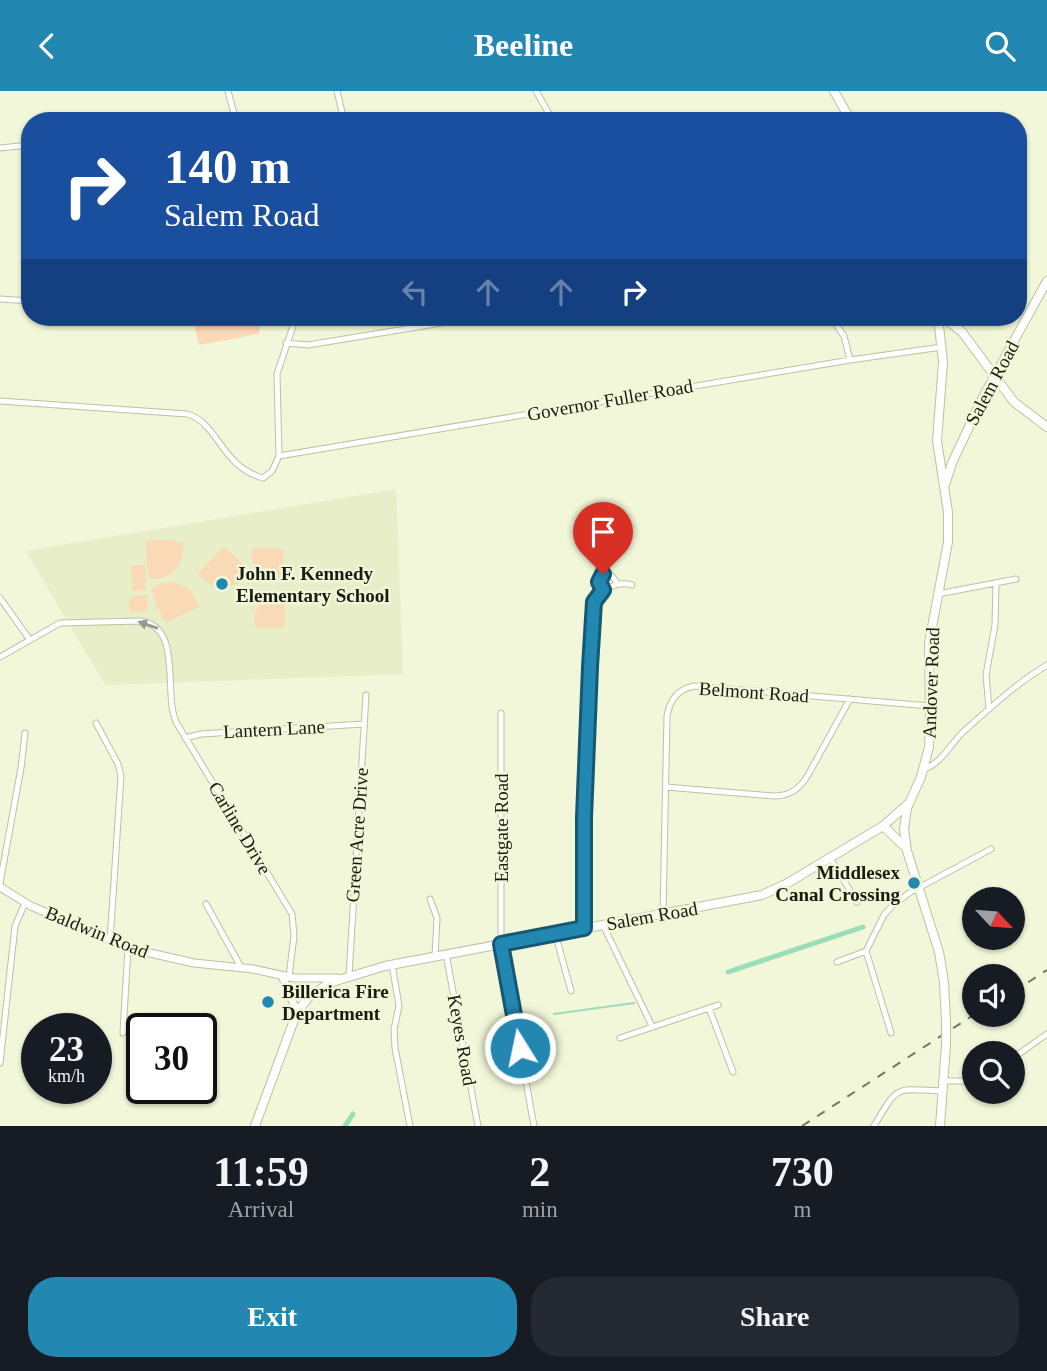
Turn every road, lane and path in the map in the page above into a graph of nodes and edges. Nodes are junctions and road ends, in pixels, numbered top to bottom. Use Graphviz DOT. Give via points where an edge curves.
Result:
graph roads {
  1 [pos="228,91"];
  2 [pos="337,91"];
  3 [pos="536,91"];
  4 [pos="834,91"];
  5 [pos="234,112"];
  6 [pos="342,112"];
  7 [pos="548,112"];
  8 [pos="846,112"];
  9 [pos="21,146"];
  10 [pos="0,148"];
  11 [pos="1047,281"];
  12 [pos="0,299"];
  13 [pos="21,300"];
  14 [pos="1027,317"];
  15 [pos="293,326"];
  16 [pos="423,326"];
  17 [pos="837,326"];
  18 [pos="941,326"];
  19 [pos="954,326"];
  20 [pos="1022,326"];
  21 [pos="286,343"];
  22 [pos="942,347"];
  23 [pos="850,360"];
  24 [pos="994,376"];
  25 [pos="0,401"];
  26 [pos="1047,427"];
  27 [pos="279,456"];
  28 [pos="952,463"];
  29 [pos="940,466"];
  30 [pos="945,488"];
  31 [pos="1016,579"];
  32 [pos="618,584"];
  33 [pos="996,584"];
  34 [pos="632,585"];
  35 [pos="603,590"];
  36 [pos="937,594"];
  37 [pos="0,598"];
  38 [pos="30,641"];
  39 [pos="0,657"];
  40 [pos="1047,665"];
  41 [pos="366,695"];
  42 [pos="850,699"];
  43 [pos="930,706"];
  44 [pos="989,710"];
  45 [pos="502,713"];
  46 [pos="96,723"];
  47 [pos="364,724"];
  48 [pos="25,733"];
  49 [pos="185,738"];
  50 [pos="924,769"];
  51 [pos="666,787"];
  52 [pos="909,803"];
  53 [pos="883,826"];
  54 [pos="906,848"];
  55 [pos="991,849"];
  56 [pos="830,858"];
  57 [pos="0,885"];
  58 [pos="920,887"];
  59 [pos="430,899"];
  60 [pos="857,902"];
  61 [pos="25,903"];
  62 [pos="206,904"];
  63 [pos="663,914"];
  64 [pos="603,925"];
  65 [pos="584,928"];
  66 [pos="555,933"];
  67 [pos="110,942"];
  68 [pos="501,944"];
  69 [pos="128,948"];
  70 [pos="866,951"];
  71 [pos="446,954"];
  72 [pos="435,956"];
  73 [pos="837,962"];
  74 [pos="392,964"];
  75 [pos="242,967"];
  76 [pos="285,976"];
  77 [pos="347,977"];
  78 [pos="571,991"];
  79 [pos="718,1005"];
  80 [pos="709,1008"];
  81 [pos="297,1012"];
  82 [pos="652,1026"];
  83 [pos="122,1033"];
  84 [pos="891,1033"];
  85 [pos="1047,1034"];
  86 [pos="620,1038"];
  87 [pos="1025,1050"];
  88 [pos="0,1063"];
  89 [pos="733,1072"];
  90 [pos="962,1082"];
  91 [pos="943,1086"];
  92 [pos="258,1125"];
  93 [pos="410,1126"];
  94 [pos="478,1126"];
  95 [pos="534,1126"];
  96 [pos="874,1126"];
  97 [pos="940,1126"];
  1 -- 5 [label="street"];
  2 -- 6 [label="street"];
  3 -- 7 [label="street"];
  4 -- 8 [label="main road"];
  9 -- 10 [label="street"];
  11 -- 14 [label="main road, Salem Road"];
  12 -- 13 [label="street"];
  15 -- 21 [label="street"];
  16 -- 21 [label="street" via="308,345"];
  17 -- 23 [label="street"];
  18 -- 22 [label="main road, Andover Road"];
  19 -- 24 [label="main road"];
  20 -- 24 [label="main road, Salem Road"];
  21 -- 27 [label="street" via="277,374"];
  22 -- 23 [label="street, Governor Fuller Road"];
  22 -- 29 [label="main road, Andover Road" via="937,432"];
  23 -- 27 [label="street, Governor Fuller Road"];
  24 -- 26 [label="main road" via="1013,402"];
  24 -- 28 [label="main road, Salem Road"];
  25 -- 27 [label="street" via="187,414 205,423 229,459 263,478"];
  28 -- 29 [label="main road"];
  28 -- 30 [label="main road, Salem Road"];
  29 -- 30 [label="main road, Andover Road"];
  30 -- 36 [label="main road, Andover Road" via="948,542"];
  31 -- 33 [label="street"];
  32 -- 34 [label="street"];
  32 -- 35 [label="street"];
  32 -- 35 [label="street" via="611,575 603,574 599,582"];
  33 -- 36 [label="street"];
  33 -- 44 [label="street" via="986,675"];
  35 -- 65 [label="street" via="594,602 590,667"];
  36 -- 43 [label="main road, Andover Road" via="929,643"];
  37 -- 38 [label="street"];
  38 -- 39 [label="street, Carline Drive"];
  49 -- 38 [label="street, Carline Drive, one-way" via="172,711 167,647 157,627 148,622 61,622"];
  40 -- 44 [label="street"];
  41 -- 47 [label="street, Green Acre Drive"];
  42 -- 43 [label="street, Belmont Road"];
  42 -- 51 [label="street" via="808,775 790,794"];
  42 -- 51 [label="street, Belmont Road" via="686,688 674,697 668,710"];
  43 -- 50 [label="main road, Andover Road"];
  44 -- 50 [label="street"];
  45 -- 68 [label="street, Eastgate Road"];
  46 -- 67 [label="street" via="121,776"];
  47 -- 49 [label="street, Lantern Lane"];
  47 -- 77 [label="street, Green Acre Drive"];
  48 -- 57 [label="street"];
  49 -- 76 [label="street, Carline Drive" via="290,910 294,936"];
  50 -- 52 [label="main road, Andover Road"];
  51 -- 63 [label="street, Belmont Road"];
  52 -- 53 [label="main road, Salem Road"];
  52 -- 54 [label="main road, Andover Road" via="904,824"];
  53 -- 54 [label="main road"];
  53 -- 56 [label="main road, Salem Road"];
  54 -- 58 [label="main road, Andover Road"];
  55 -- 58 [label="street"];
  56 -- 60 [label="street"];
  56 -- 63 [label="main road, Salem Road" via="762,895"];
  57 -- 61 [label="street, Baldwin Road"];
  58 -- 70 [label="street" via="886,911"];
  58 -- 91 [label="main road, Andover Road, bridge" via="941,962 946,1021"];
  59 -- 72 [label="street" via="437,918"];
  61 -- 67 [label="street, Baldwin Road"];
  61 -- 88 [label="street" via="15,926"];
  62 -- 75 [label="street"];
  63 -- 64 [label="main road, Salem Road"];
  64 -- 65 [label="main road, Salem Road"];
  64 -- 82 [label="street"];
  65 -- 66 [label="main road, Salem Road"];
  66 -- 68 [label="main road, Salem Road"];
  66 -- 78 [label="street"];
  67 -- 69 [label="street, Baldwin Road"];
  68 -- 71 [label="main road, Salem Road"];
  68 -- 95 [label="street, Eastgate Road"];
  69 -- 75 [label="street, Baldwin Road" via="194,963"];
  69 -- 83 [label="street"];
  70 -- 73 [label="street"];
  70 -- 84 [label="street"];
  71 -- 72 [label="main road, Salem Road"];
  71 -- 94 [label="street, Keyes Road"];
  72 -- 74 [label="main road, Salem Road"];
  74 -- 77 [label="main road, Salem Road"];
  74 -- 93 [label="street" via="399,1006 395,1048"];
  75 -- 76 [label="street, Baldwin Road"];
  76 -- 77 [label="street, Baldwin Road" via="312,980"];
  76 -- 81 [label="street"];
  77 -- 81 [label="main road, Salem Road" via="318,990"];
  79 -- 80 [label="street"];
  80 -- 82 [label="street"];
  80 -- 89 [label="street"];
  81 -- 92 [label="main road, Salem Road"];
  82 -- 86 [label="street"];
  85 -- 87 [label="street"];
  90 -- 91 [label="street"];
  91 -- 96 [label="street" via="896,1092"];
  91 -- 97 [label="main road, Andover Road"];
}
